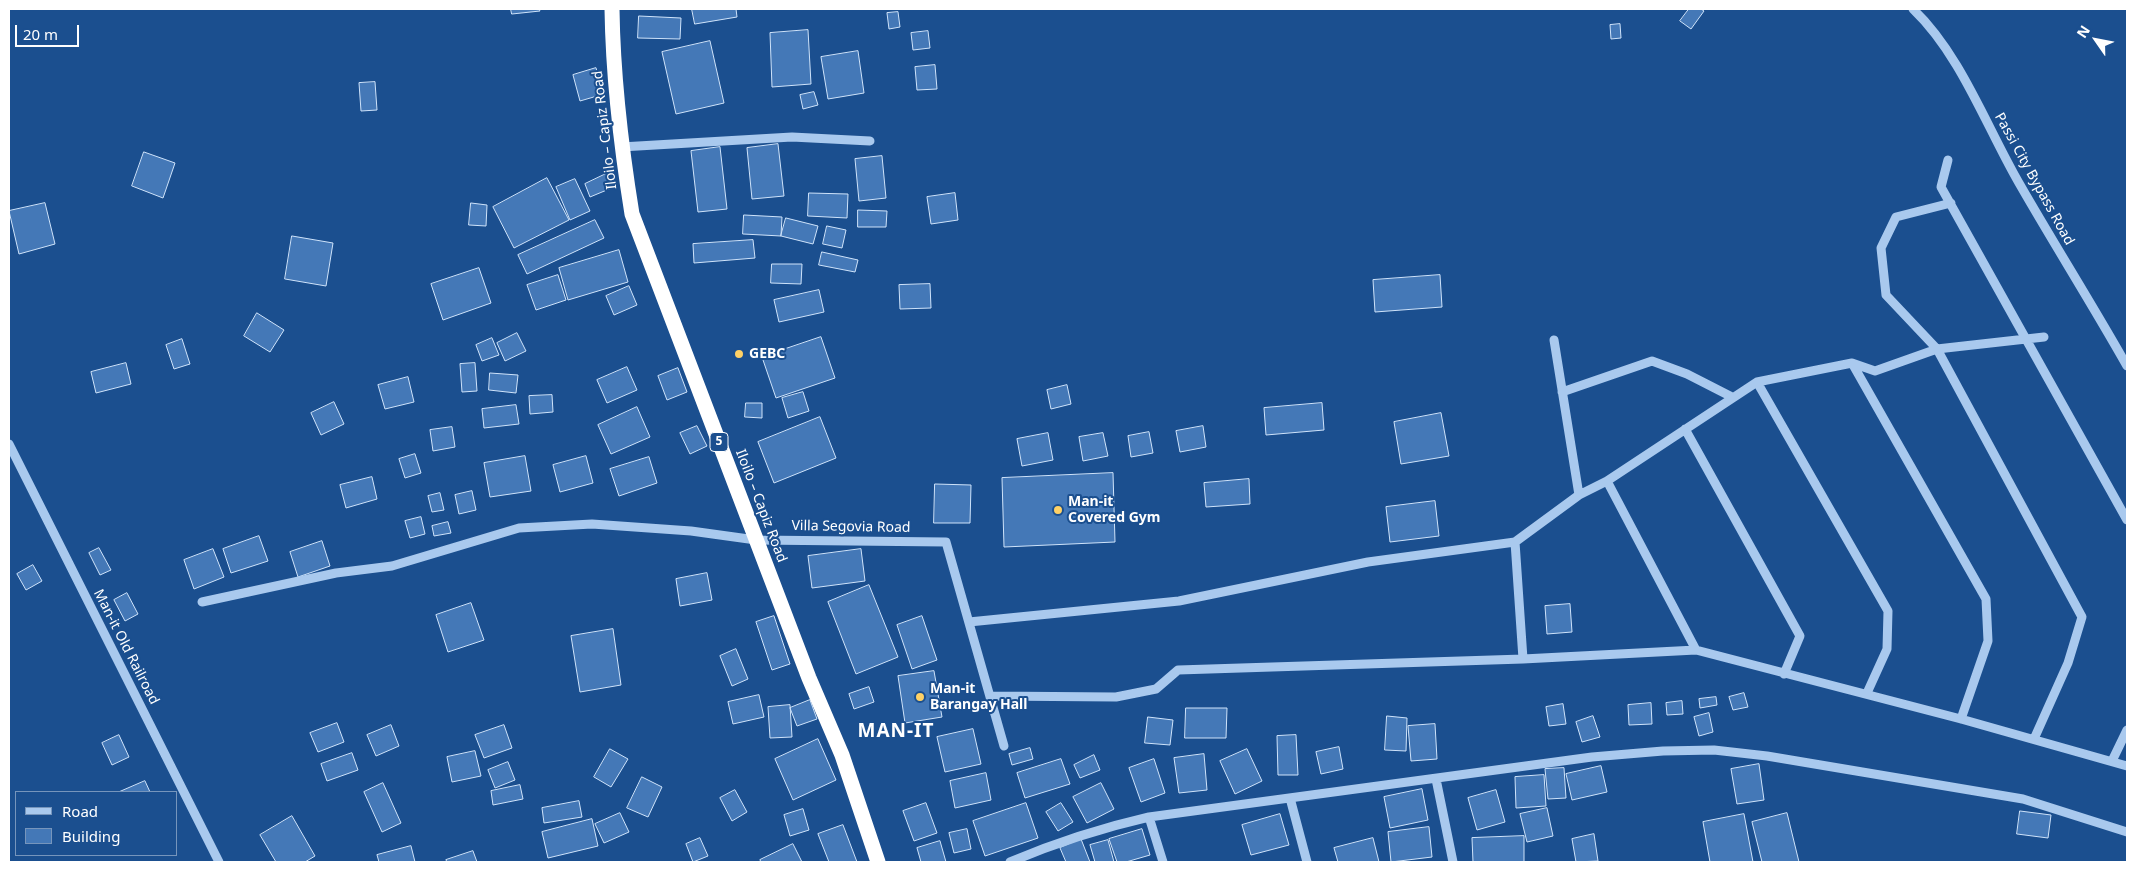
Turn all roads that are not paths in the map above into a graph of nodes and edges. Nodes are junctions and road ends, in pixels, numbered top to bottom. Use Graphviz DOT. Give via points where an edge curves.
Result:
graph roads {
  1 [pos="612,9"];
  2 [pos="1913,9"];
  3 [pos="870,141"];
  4 [pos="622,147"];
  5 [pos="1948,160"];
  6 [pos="1951,203"];
  7 [pos="2044,337"];
  8 [pos="2027,338"];
  9 [pos="1554,340"];
  10 [pos="1938,349"];
  11 [pos="1852,363"];
  12 [pos="2127,366"];
  13 [pos="1757,382"];
  14 [pos="1562,392"];
  15 [pos="1732,397"];
  16 [pos="1685,429"];
  17 [pos="9,444"];
  18 [pos="1607,481"];
  19 [pos="1579,495"];
  20 [pos="2127,520"];
  21 [pos="756,540"];
  22 [pos="1516,542"];
  23 [pos="202,602"];
  24 [pos="969,622"];
  25 [pos="1696,650"];
  26 [pos="1523,659"];
  27 [pos="1784,674"];
  28 [pos="1867,693"];
  29 [pos="990,696"];
  30 [pos="1961,718"];
  31 [pos="2127,730"];
  32 [pos="2034,739"];
  33 [pos="1004,746"];
  34 [pos="2112,761"];
  35 [pos="2127,766"];
  36 [pos="1436,779"];
  37 [pos="1290,798"];
  38 [pos="1149,817"];
  39 [pos="2127,832"];
  40 [pos="219,862"];
  41 [pos="878,862"];
  42 [pos="1010,862"];
  43 [pos="1163,862"];
  44 [pos="1306,862"];
  45 [pos="1453,862"];
  1 -- 4 [label="highway, Iloilo – Capiz Road / 5" via="612,52"];
  2 -- 12 [label="street, Passi City Bypass Road" via="1929,24 1950,55 2018,182"];
  3 -- 4 [label="street" via="792,137"];
  4 -- 21 [label="highway, Iloilo – Capiz Road / 5" via="632,214"];
  5 -- 6 [label="street" via="1941,187"];
  6 -- 8 [label="street"];
  6 -- 10 [label="street" via="1896,216 1881,248 1886,295"];
  7 -- 8 [label="street"];
  8 -- 10 [label="street"];
  8 -- 20 [label="street"];
  9 -- 14 [label="street"];
  10 -- 11 [label="street" via="1874,371"];
  10 -- 32 [label="street" via="2082,617 2068,663"];
  11 -- 13 [label="street"];
  11 -- 30 [label="street" via="1986,599 1988,641"];
  13 -- 15 [label="street"];
  13 -- 28 [label="street" via="1888,611 1888,649"];
  14 -- 15 [label="street" via="1652,361 1687,374"];
  14 -- 19 [label="street"];
  15 -- 16 [label="street"];
  16 -- 18 [label="street"];
  16 -- 27 [label="street" via="1800,636"];
  17 -- 40 [label="street, Man-it Old Railroad"];
  18 -- 19 [label="street"];
  18 -- 25 [label="street"];
  19 -- 22 [label="street"];
  21 -- 23 [label="street, Villa Segovia Road" via="690,530 592,524 520,528 392,566 336,573"];
  21 -- 24 [label="street, Villa Segovia Road" via="946,542"];
  21 -- 41 [label="highway, Iloilo – Capiz Road / 5" via="842,755"];
  22 -- 24 [label="street" via="1368,562 1178,601"];
  22 -- 26 [label="street"];
  24 -- 29 [label="street"];
  25 -- 26 [label="street"];
  25 -- 27 [label="street"];
  26 -- 29 [label="street" via="1178,670 1156,689 1116,697"];
  27 -- 28 [label="street"];
  28 -- 30 [label="street"];
  29 -- 33 [label="street"];
  30 -- 32 [label="street"];
  31 -- 34 [label="street"];
  32 -- 34 [label="street"];
  34 -- 35 [label="street"];
  36 -- 37 [label="street"];
  36 -- 39 [label="street" via="1592,757 1714,750 2024,799"];
  36 -- 45 [label="street"];
  37 -- 38 [label="street"];
  37 -- 44 [label="street"];
  38 -- 42 [label="street" via="1095,830"];
  38 -- 43 [label="street"];
}
